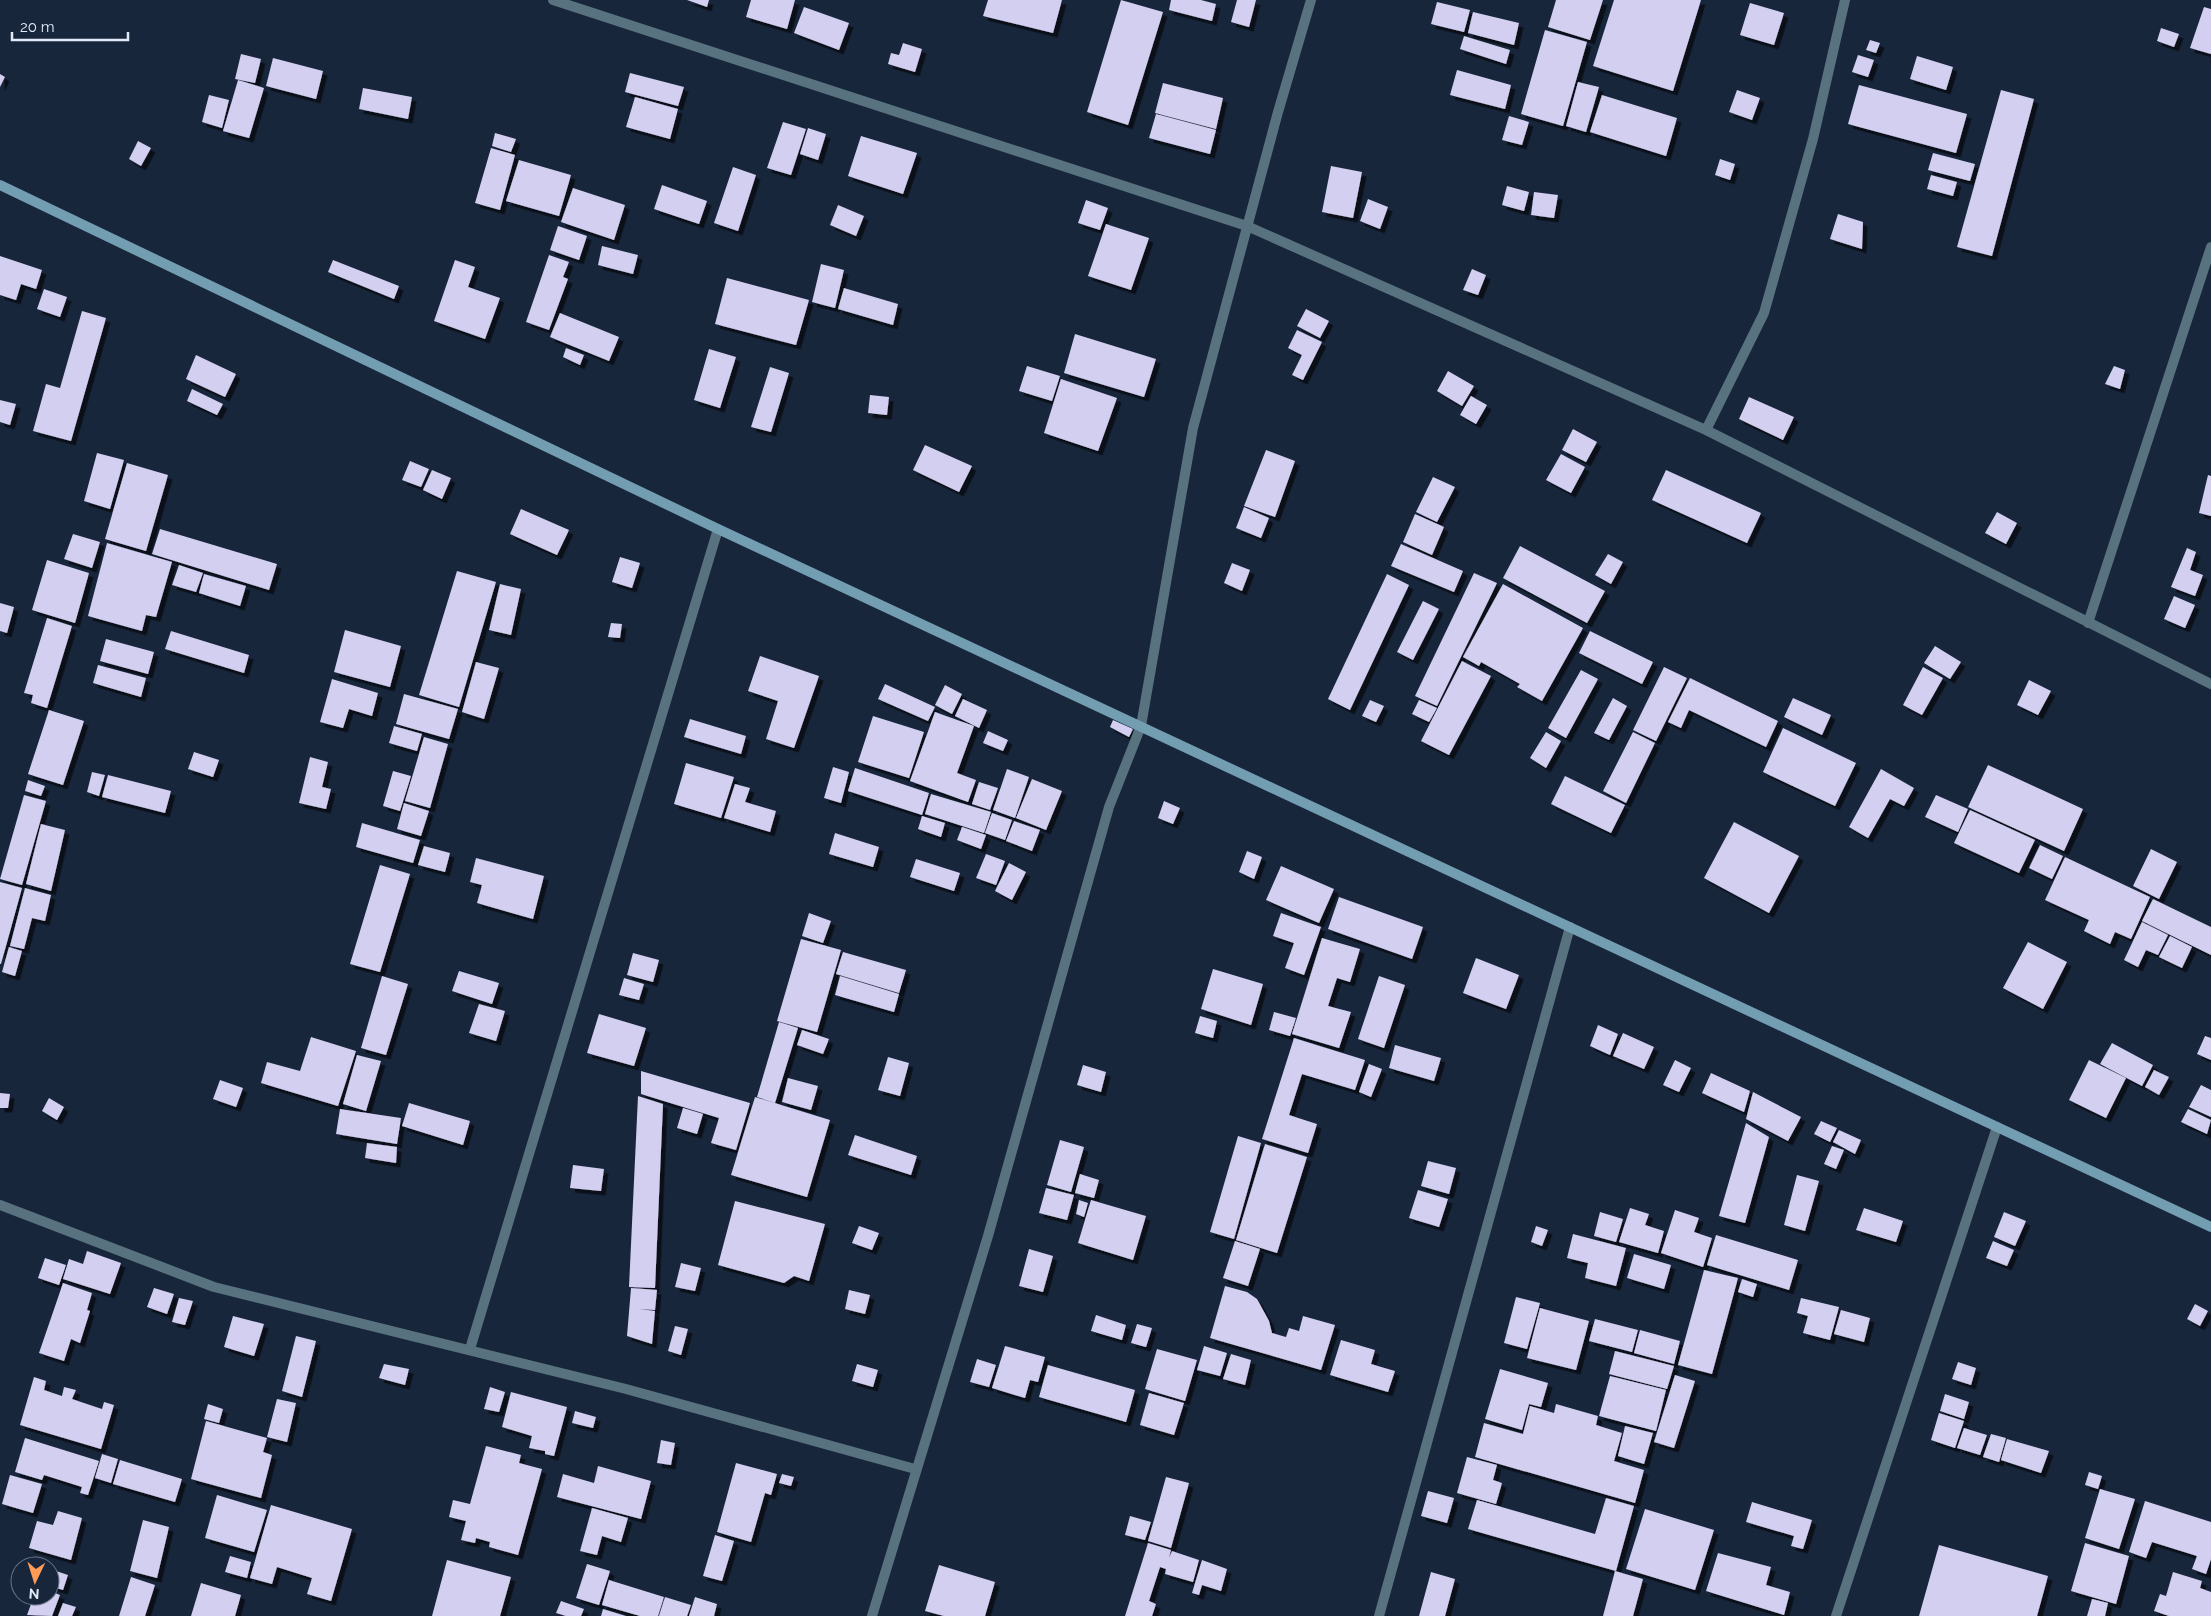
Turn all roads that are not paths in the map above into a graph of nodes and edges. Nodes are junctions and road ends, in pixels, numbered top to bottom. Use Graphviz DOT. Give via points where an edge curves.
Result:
graph roads {
  1 [pos="553,0"];
  2 [pos="1311,0"];
  3 [pos="1845,0"];
  4 [pos="0,185"];
  5 [pos="1247,226"];
  6 [pos="2211,247"];
  7 [pos="1706,430"];
  8 [pos="718,529"];
  9 [pos="2088,623"];
  10 [pos="2211,684"];
  11 [pos="1141,726"];
  12 [pos="1570,926"];
  13 [pos="1997,1127"];
  14 [pos="0,1205"];
  15 [pos="2211,1227"];
  16 [pos="470,1349"];
  17 [pos="915,1469"];
  18 [pos="872,1616"];
  19 [pos="1379,1616"];
  20 [pos="1836,1616"];
  1 -- 5 [label="street"];
  2 -- 5 [label="street"];
  3 -- 7 [label="street" via="1812,139 1764,313"];
  4 -- 8 [label="street"];
  5 -- 7 [label="street"];
  5 -- 11 [label="street" via="1193,428"];
  6 -- 9 [label="street"];
  7 -- 9 [label="street"];
  8 -- 11 [label="street"];
  8 -- 16 [label="street"];
  9 -- 10 [label="street"];
  11 -- 12 [label="street"];
  11 -- 17 [label="street" via="1109,806 988,1236"];
  12 -- 13 [label="street"];
  12 -- 19 [label="street"];
  13 -- 15 [label="street"];
  13 -- 20 [label="street"];
  14 -- 16 [label="street" via="214,1287"];
  16 -- 17 [label="street"];
  17 -- 18 [label="street"];
}
